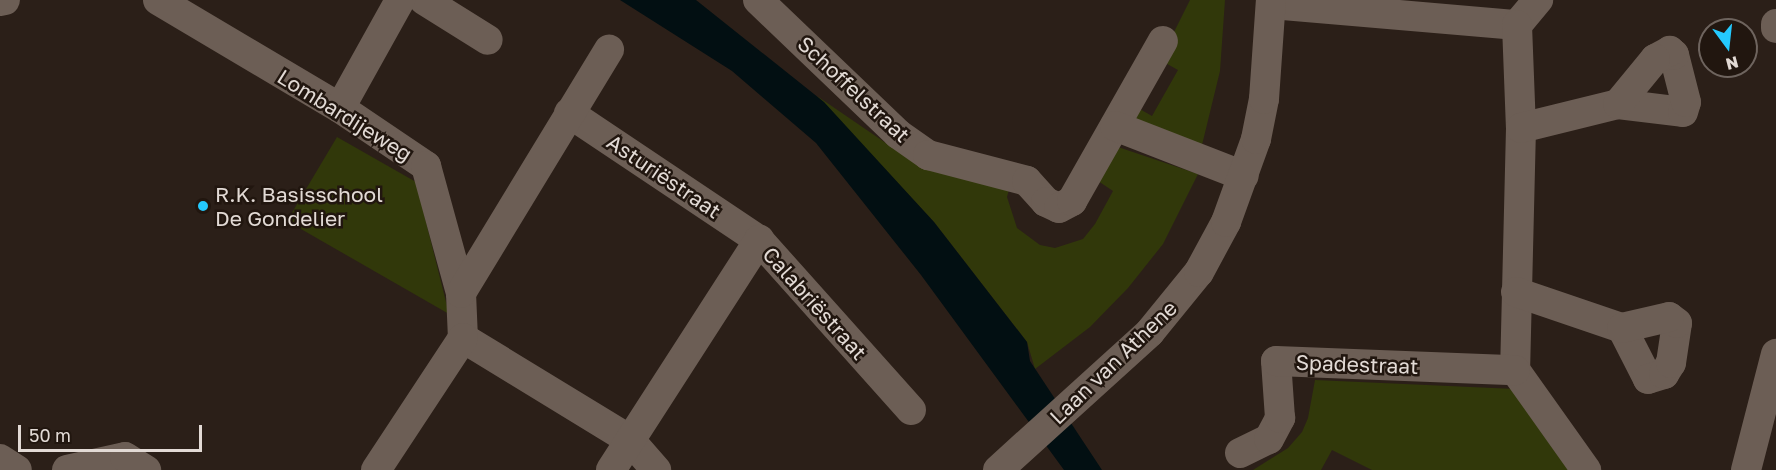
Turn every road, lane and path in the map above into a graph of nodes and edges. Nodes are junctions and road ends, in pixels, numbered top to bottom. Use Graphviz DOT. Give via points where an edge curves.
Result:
graph roads {
  1 [pos="5,0"];
  2 [pos="158,0"];
  3 [pos="400,0"];
  4 [pos="424,0"];
  5 [pos="758,0"];
  6 [pos="1538,0"];
  7 [pos="0,1"];
  8 [pos="1271,2"];
  9 [pos="1516,26"];
  10 [pos="488,40"];
  11 [pos="1163,41"];
  12 [pos="609,50"];
  13 [pos="1618,104"];
  14 [pos="339,108"];
  15 [pos="569,113"];
  16 [pos="1115,126"];
  17 [pos="1521,128"];
  18 [pos="1244,176"];
  19 [pos="759,240"];
  20 [pos="1516,292"];
  21 [pos="461,293"];
  22 [pos="1622,328"];
  23 [pos="463,338"];
  24 [pos="1776,354"];
  25 [pos="1515,370"];
  26 [pos="911,410"];
  27 [pos="630,440"];
  28 [pos="1240,453"];
  29 [pos="0,459"];
  30 [pos="17,470"];
  31 [pos="67,470"];
  32 [pos="146,470"];
  33 [pos="376,470"];
  34 [pos="611,470"];
  35 [pos="656,470"];
  36 [pos="998,470"];
  37 [pos="1586,470"];
  38 [pos="1746,470"];
  1 -- 7 [label="street"];
  2 -- 14 [label="street, Lombardijeweg"];
  3 -- 14 [label="street"];
  4 -- 10 [label="street"];
  5 -- 16 [label="street, Schoffelstraat" via="928,155 1027,181 1046,202 1059,208 1072,201"];
  6 -- 9 [label="street"];
  8 -- 9 [label="street"];
  8 -- 18 [label="street, Laan van Athene" via="1264,99"];
  9 -- 17 [label="street"];
  11 -- 16 [label="street, Schoffelstraat"];
  12 -- 15 [label="street"];
  13 -- 17 [label="street"];
  14 -- 21 [label="street, Lombardijeweg" via="426,166"];
  15 -- 19 [label="street, Asturiëstraat"];
  15 -- 21 [label="street"];
  16 -- 18 [label="street"];
  17 -- 20 [label="street"];
  18 -- 36 [label="street, Laan van Athene" via="1215,243 1174,306"];
  19 -- 26 [label="street, Calabriëstraat"];
  19 -- 27 [label="street, Calabriëstraat"];
  20 -- 22 [label="street"];
  20 -- 25 [label="street"];
  21 -- 23 [label="street, Lombardijeweg"];
  23 -- 27 [label="street"];
  23 -- 33 [label="street"];
  24 -- 38 [label="street"];
  25 -- 28 [label="street, Spadestraat" via="1276,361 1280,418 1269,439"];
  25 -- 37 [label="street"];
  27 -- 34 [label="street, Calabriëstraat"];
  27 -- 35 [label="street"];
  29 -- 30 [label="street"];
  31 -- 32 [label="street" via="125,457"];
}
